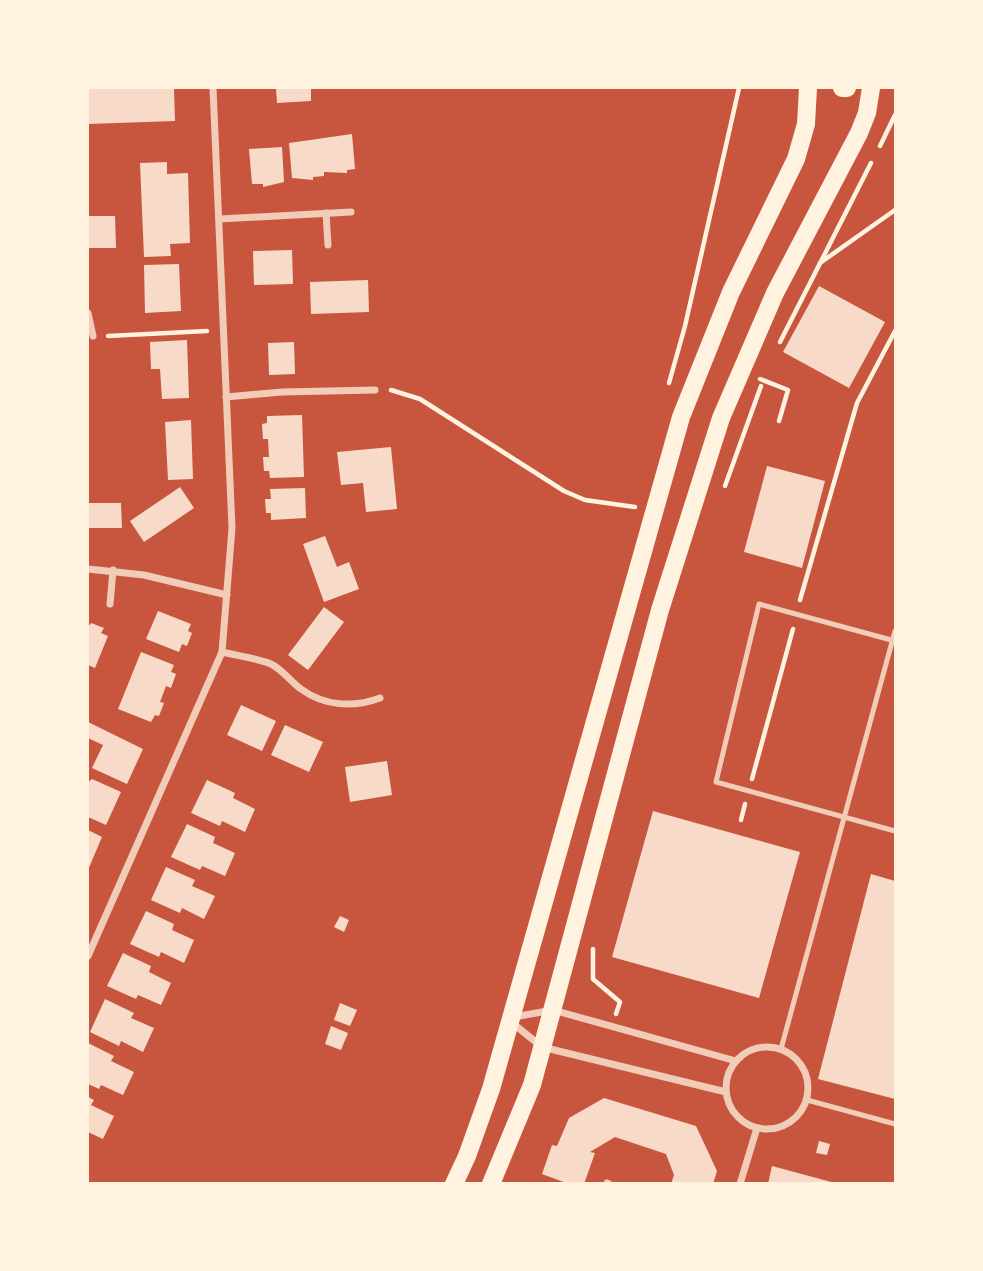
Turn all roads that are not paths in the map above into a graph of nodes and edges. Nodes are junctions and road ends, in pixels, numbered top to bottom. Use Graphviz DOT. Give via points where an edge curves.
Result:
graph roads {
  1 [pos="213,88"];
  2 [pos="808,88"];
  3 [pos="871,88"];
  4 [pos="351,212"];
  5 [pos="326,213"];
  6 [pos="220,219"];
  7 [pos="328,245"];
  8 [pos="88,313"];
  9 [pos="93,336"];
  10 [pos="375,390"];
  11 [pos="226,397"];
  12 [pos="88,569"];
  13 [pos="113,570"];
  14 [pos="227,595"];
  15 [pos="110,604"];
  16 [pos="895,631"];
  17 [pos="894,641"];
  18 [pos="222,652"];
  19 [pos="380,698"];
  20 [pos="843,817"];
  21 [pos="895,831"];
  22 [pos="88,956"];
  23 [pos="553,1010"];
  24 [pos="510,1020"];
  25 [pos="542,1047"];
  26 [pos="781,1049"];
  27 [pos="736,1061"];
  28 [pos="726,1092"];
  29 [pos="807,1100"];
  30 [pos="895,1124"];
  31 [pos="757,1128"];
  32 [pos="454,1184"];
  33 [pos="491,1184"];
  34 [pos="740,1184"];
  1 -- 6 [label="street"];
  2 -- 24 [label="main road" via="806,124 796,159 731,292 681,417"];
  3 -- 23 [label="main road" via="859,132 775,293 721,418 660,610"];
  4 -- 5 [label="street"];
  5 -- 6 [label="street"];
  5 -- 7 [label="street"];
  6 -- 11 [label="street"];
  8 -- 9 [label="street"];
  10 -- 11 [label="street"];
  11 -- 14 [label="street" via="232,528"];
  12 -- 13 [label="street"];
  13 -- 14 [label="street"];
  13 -- 15 [label="street"];
  14 -- 18 [label="street"];
  16 -- 17 [label="lane"];
  17 -- 20 [label="lane"];
  17 -- 20 [label="lane" via="759,604 716,782"];
  18 -- 19 [label="street" via="270,664 321,699 343,705"];
  18 -- 22 [label="street"];
  20 -- 21 [label="lane"];
  20 -- 26 [label="lane"];
  23 -- 24 [label="street"];
  23 -- 25 [label="main road"];
  23 -- 27 [label="street"];
  24 -- 25 [label="street"];
  24 -- 32 [label="main road" via="487,1100"];
  25 -- 28 [label="street"];
  25 -- 33 [label="main road" via="518,1123"];
  26 -- 27 [label="street" via="757,1048"];
  26 -- 29 [label="street" via="792,1055 807,1075"];
  27 -- 28 [label="street"];
  28 -- 31 [label="street" via="736,1115"];
  29 -- 30 [label="lane"];
  29 -- 31 [label="street" via="793,1121 769,1130"];
  31 -- 34 [label="street"];
}
